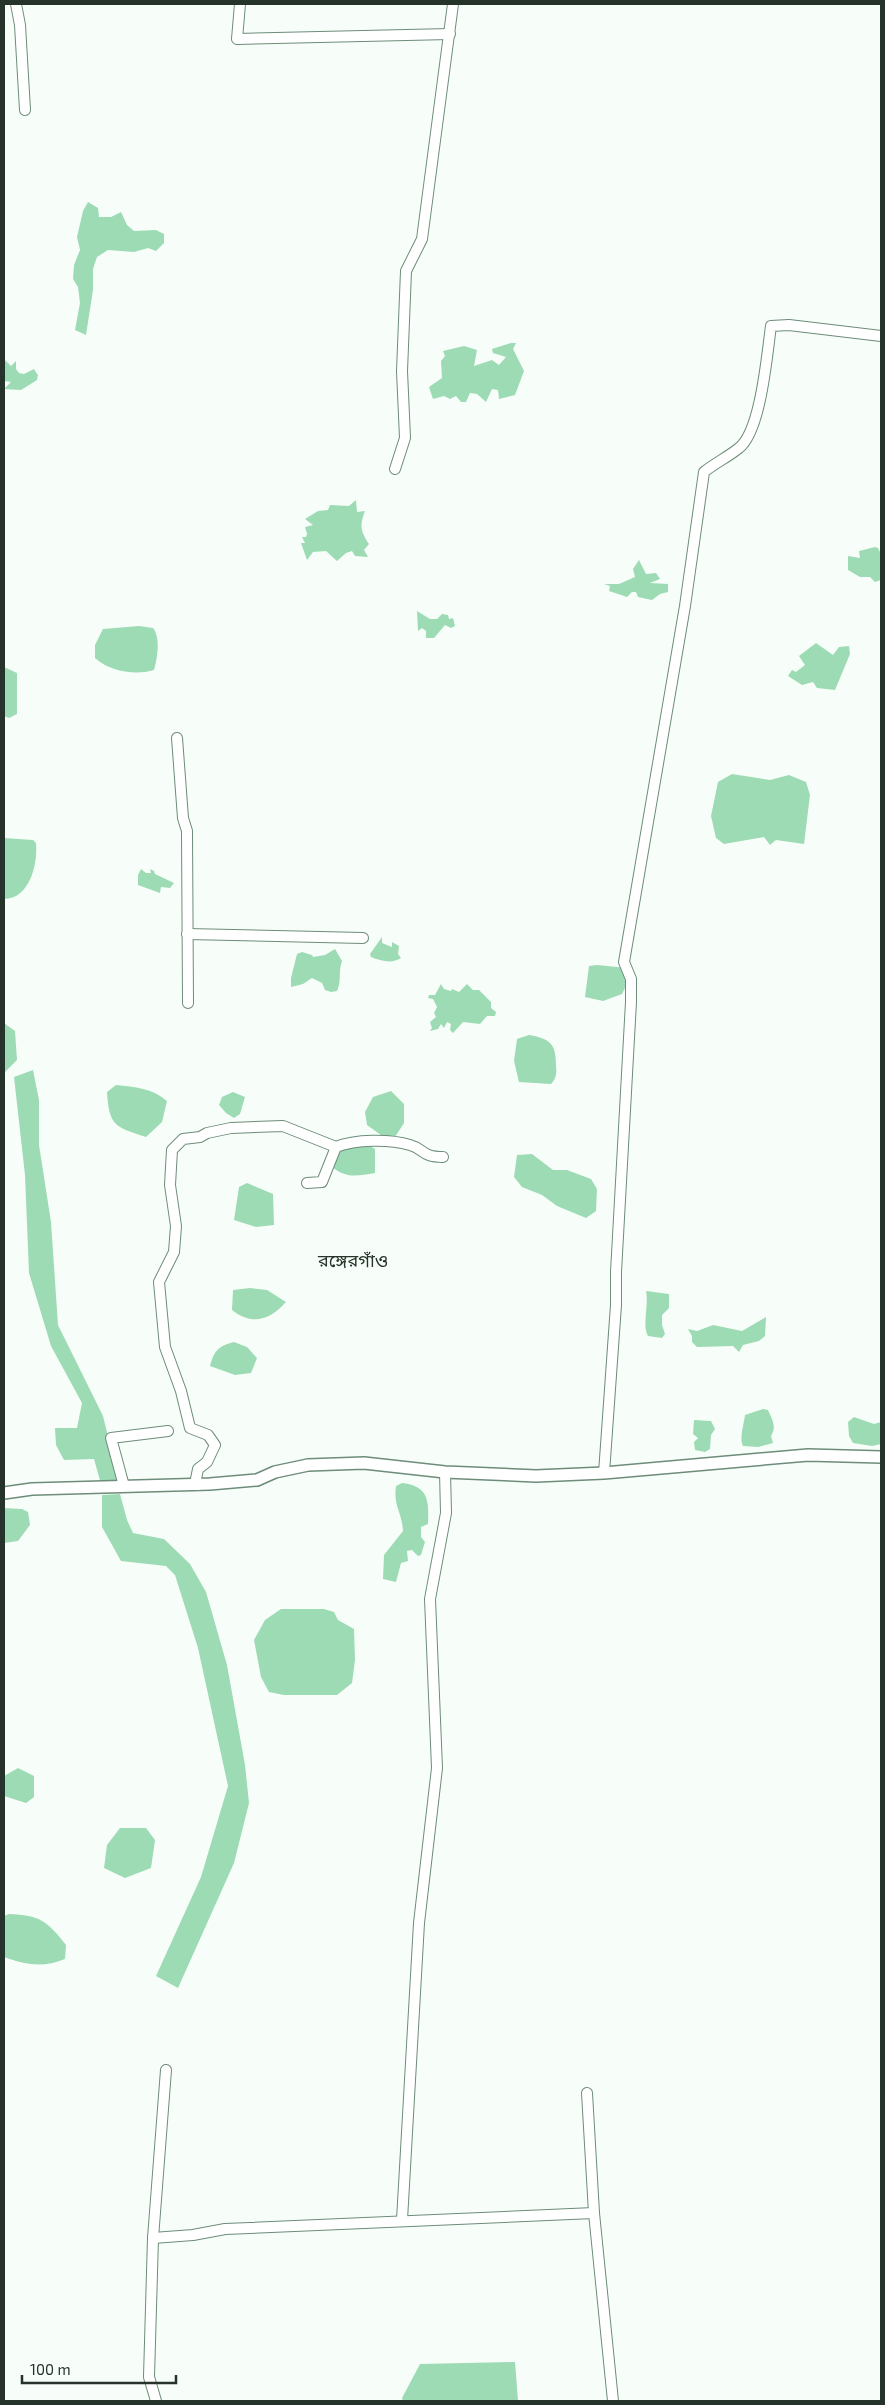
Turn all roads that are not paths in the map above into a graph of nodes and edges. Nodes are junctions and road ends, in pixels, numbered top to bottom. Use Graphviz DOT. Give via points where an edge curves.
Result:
graph roads {
  1 [pos="16,4"];
  2 [pos="240,4"];
  3 [pos="453,4"];
  4 [pos="450,34"];
  5 [pos="25,110"];
  6 [pos="881,336"];
  7 [pos="395,469"];
  8 [pos="177,738"];
  9 [pos="187,934"];
  10 [pos="363,938"];
  11 [pos="188,1003"];
  12 [pos="336,1147"];
  13 [pos="443,1158"];
  14 [pos="307,1183"];
  15 [pos="168,1431"];
  16 [pos="881,1457"];
  17 [pos="445,1472"];
  18 [pos="604,1473"];
  19 [pos="198,1484"];
  20 [pos="124,1486"];
  21 [pos="4,1493"];
  22 [pos="166,2070"];
  23 [pos="586,2093"];
  24 [pos="594,2214"];
  25 [pos="402,2220"];
  26 [pos="153,2238"];
  27 [pos="156,2401"];
  28 [pos="613,2401"];
  1 -- 5 [label="street"];
  2 -- 4 [label="street" via="237,40"];
  3 -- 4 [label="street"];
  4 -- 7 [label="street" via="422,239 406,271 402,371 404,438"];
  6 -- 18 [label="street" via="789,325 771,326 757,416 741,447 704,472 685,606 624,962 632,980"];
  8 -- 9 [label="street" via="183,818 187,831"];
  9 -- 10 [label="street"];
  9 -- 11 [label="street"];
  12 -- 13 [label="street" via="353,1141 395,1143 412,1145 428,1157"];
  12 -- 14 [label="street" via="322,1182"];
  12 -- 19 [label="street" via="283,1126 231,1128 207,1133 183,1139 172,1150 170,1185 176,1226 174,1252 160,1282 165,1347 190,1428 208,1435 215,1445 207,1462 198,1469"];
  15 -- 20 [label="street" via="111,1438"];
  16 -- 18 [label="street" via="808,1455"];
  17 -- 18 [label="street" via="536,1476"];
  17 -- 19 [label="street" via="364,1464 308,1465 275,1472 257,1480"];
  17 -- 25 [label="street" via="446,1513 430,1599 437,1768 419,1922"];
  19 -- 20 [label="street"];
  20 -- 21 [label="street"];
  22 -- 26 [label="street"];
  23 -- 24 [label="street"];
  24 -- 25 [label="street"];
  24 -- 28 [label="street"];
  25 -- 26 [label="street" via="225,2229"];
  26 -- 27 [label="street" via="149,2377"];
}
